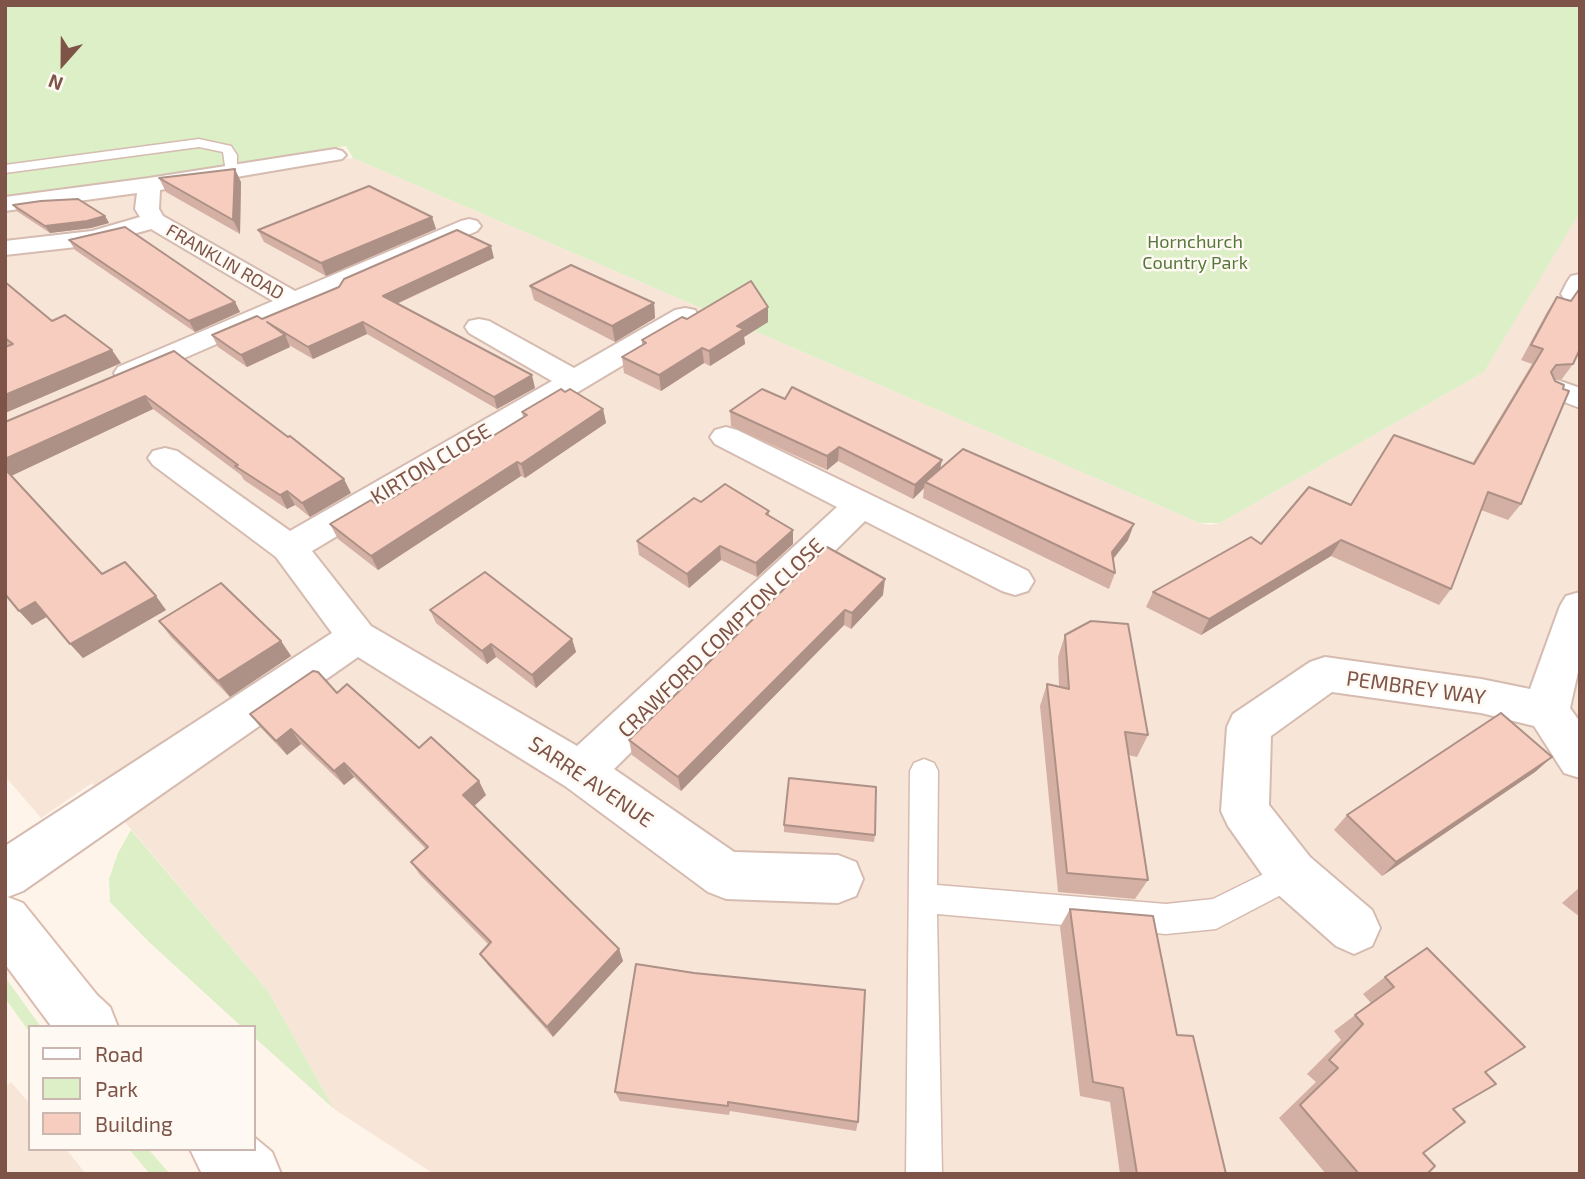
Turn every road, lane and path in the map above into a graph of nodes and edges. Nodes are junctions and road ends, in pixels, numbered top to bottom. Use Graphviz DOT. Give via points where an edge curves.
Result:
graph roads {
  1 [pos="335,155"];
  2 [pos="5,169"];
  3 [pos="232,172"];
  4 [pos="149,185"];
  5 [pos="5,204"];
  6 [pos="154,221"];
  7 [pos="469,226"];
  8 [pos="5,248"];
  9 [pos="292,301"];
  10 [pos="685,316"];
  11 [pos="479,327"];
  12 [pos="573,380"];
  13 [pos="111,381"];
  14 [pos="726,438"];
  15 [pos="165,458"];
  16 [pos="861,504"];
  17 [pos="289,548"];
  18 [pos="1015,581"];
  19 [pos="1580,606"];
  20 [pos="357,637"];
  21 [pos="1548,711"];
  22 [pos="1580,759"];
  23 [pos="924,771"];
  24 [pos="581,772"];
  25 [pos="5,874"];
  26 [pos="1293,874"];
  27 [pos="838,879"];
  28 [pos="922,898"];
  29 [pos="5,920"];
  30 [pos="1354,928"];
  31 [pos="88,1025"];
  32 [pos="222,1151"];
  33 [pos="250,1174"];
  34 [pos="924,1174"];
  1 -- 3 [label="street"];
  2 -- 3 [label="lane" via="199,143 227,149 232,155"];
  3 -- 4 [label="street"];
  4 -- 5 [label="street"];
  4 -- 6 [label="street, FRANKLIN ROAD" via="148,209"];
  6 -- 8 [label="street" via="94,238"];
  6 -- 9 [label="street, FRANKLIN ROAD"];
  7 -- 9 [label="street"];
  9 -- 13 [label="street"];
  10 -- 12 [label="street, KIRTON CLOSE"];
  11 -- 12 [label="street"];
  12 -- 17 [label="street, KIRTON CLOSE"];
  14 -- 16 [label="street"];
  15 -- 17 [label="street, SARRE AVENUE"];
  16 -- 18 [label="street"];
  16 -- 24 [label="street, CRAWFORD COMPTON CLOSE"];
  17 -- 20 [label="street, SARRE AVENUE"];
  19 -- 21 [label="street" via="1553,680"];
  20 -- 24 [label="street, SARRE AVENUE"];
  20 -- 25 [label="street"];
  21 -- 22 [label="street"];
  21 -- 26 [label="street, PEMBREY WAY" via="1481,696 1325,674 1249,727 1245,811"];
  23 -- 28 [label="lane"];
  24 -- 27 [label="street, SARRE AVENUE" via="726,875"];
  26 -- 28 [label="lane" via="1216,914 1166,919"];
  26 -- 30 [label="street, PEMBREY WAY"];
  28 -- 34 [label="lane"];
  29 -- 31 [label="street"];
  32 -- 33 [label="street"];
}
